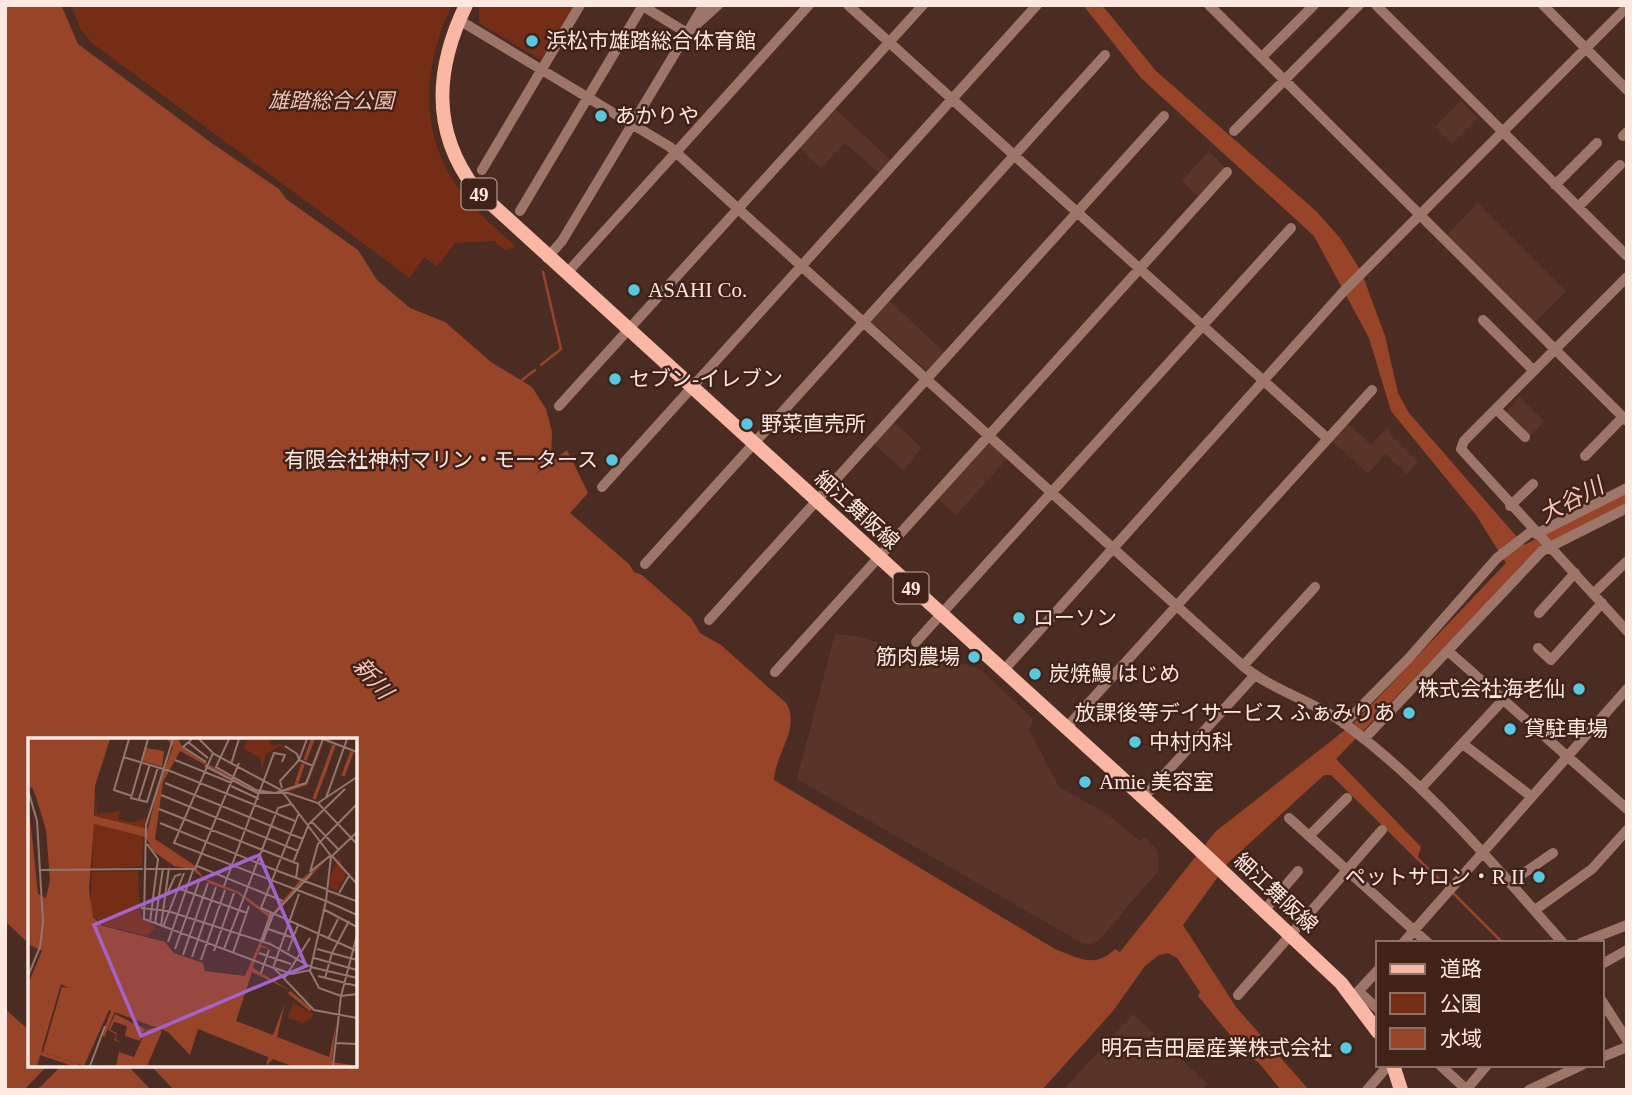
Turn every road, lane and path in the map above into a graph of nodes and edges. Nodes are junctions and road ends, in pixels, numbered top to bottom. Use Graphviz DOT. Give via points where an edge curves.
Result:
graph roads {
  1 [pos="466,5"];
  2 [pos="580,5"];
  3 [pos="704,5"];
  4 [pos="718,5"];
  5 [pos="809,5"];
  6 [pos="848,5"];
  7 [pos="923,5"];
  8 [pos="1037,5"];
  9 [pos="1209,5"];
  10 [pos="1314,5"];
  11 [pos="1359,5"];
  12 [pos="1376,5"];
  13 [pos="1543,5"];
  14 [pos="642,6"];
  15 [pos="1627,7"];
  16 [pos="459,20"];
  17 [pos="687,33"];
  18 [pos="889,43"];
  19 [pos="1586,48"];
  20 [pos="1105,55"];
  21 [pos="1262,57"];
  22 [pos="542,69"];
  23 [pos="1284,80"];
  24 [pos="1627,90"];
  25 [pos="588,96"];
  26 [pos="952,99"];
  27 [pos="1164,117"];
  28 [pos="633,123"];
  29 [pos="1234,131"];
  30 [pos="1502,131"];
  31 [pos="1597,143"];
  32 [pos="676,152"];
  33 [pos="1014,156"];
  34 [pos="1620,166"];
  35 [pos="482,170"];
  36 [pos="1227,172"];
  37 [pos="1555,185"];
  38 [pos="1578,207"];
  39 [pos="738,209"];
  40 [pos="520,211"];
  41 [pos="1077,212"];
  42 [pos="1419,214"];
  43 [pos="1291,228"];
  44 [pos="1627,256"];
  45 [pos="548,258"];
  46 [pos="802,266"];
  47 [pos="1140,269"];
  48 [pos="566,274"];
  49 [pos="1627,277"];
  50 [pos="1483,320"];
  51 [pos="864,322"];
  52 [pos="1202,326"];
  53 [pos="628,331"];
  54 [pos="1555,349"];
  55 [pos="1534,371"];
  56 [pos="927,379"];
  57 [pos="1265,382"];
  58 [pos="691,388"];
  59 [pos="1372,390"];
  60 [pos="559,406"];
  61 [pos="1496,409"];
  62 [pos="1625,419"];
  63 [pos="989,435"];
  64 [pos="1525,437"];
  65 [pos="1328,439"];
  66 [pos="753,444"];
  67 [pos="1584,456"];
  68 [pos="1533,484"];
  69 [pos="601,486"];
  70 [pos="1627,488"];
  71 [pos="1052,492"];
  72 [pos="816,501"];
  73 [pos="1510,506"];
  74 [pos="1627,508"];
  75 [pos="1541,539"];
  76 [pos="1114,549"];
  77 [pos="878,558"];
  78 [pos="1626,562"];
  79 [pos="645,564"];
  80 [pos="1575,573"];
  81 [pos="1315,587"];
  82 [pos="1593,594"];
  83 [pos="1602,603"];
  84 [pos="1177,605"];
  85 [pos="1539,613"];
  86 [pos="941,615"];
  87 [pos="709,620"];
  88 [pos="1627,631"];
  89 [pos="916,642"];
  90 [pos="1538,648"];
  91 [pos="1448,651"];
  92 [pos="1243,666"];
  93 [pos="1003,671"];
  94 [pos="775,673"];
  95 [pos="1255,675"];
  96 [pos="1627,689"];
  97 [pos="1503,700"];
  98 [pos="1346,725"];
  99 [pos="1066,728"];
  100 [pos="1362,738"];
  101 [pos="1463,744"];
  102 [pos="1567,757"];
  103 [pos="1421,789"];
  104 [pos="1532,797"];
  105 [pos="1143,798"];
  106 [pos="1347,798"];
  107 [pos="1627,809"];
  108 [pos="1289,818"];
  109 [pos="1382,830"];
  110 [pos="1627,830"];
  111 [pos="1309,836"];
  112 [pos="1483,853"];
  113 [pos="1553,853"];
  114 [pos="1347,870"];
  115 [pos="1298,871"];
  116 [pos="1511,881"];
  117 [pos="1535,910"];
  118 [pos="1263,912"];
  119 [pos="1627,925"];
  120 [pos="1414,930"];
  121 [pos="1290,936"];
  122 [pos="1405,941"];
  123 [pos="1426,941"];
  124 [pos="1561,941"];
  125 [pos="1586,941"];
  126 [pos="1627,950"];
  127 [pos="1604,963"];
  128 [pos="1376,972"];
  129 [pos="1357,994"];
  130 [pos="1238,995"];
  131 [pos="1604,1004"];
  132 [pos="1376,1008"];
  133 [pos="1376,1028"];
  134 [pos="1627,1040"];
  135 [pos="1627,1047"];
  136 [pos="1604,1056"];
  137 [pos="1388,1067"];
  138 [pos="1394,1067"];
  139 [pos="1442,1067"];
  140 [pos="1485,1067"];
  141 [pos="1578,1067"];
  142 [pos="1367,1090"];
  143 [pos="1401,1090"];
  144 [pos="1467,1090"];
  145 [pos="1529,1090"];
  1 -- 16 [label="main road, 細江舞阪線 / 49"];
  2 -- 22 [label="street"];
  3 -- 17 [label="street"];
  4 -- 17 [label="street"];
  5 -- 32 [label="street"];
  6 -- 18 [label="street"];
  7 -- 18 [label="street"];
  8 -- 26 [label="street"];
  9 -- 21 [label="street"];
  10 -- 21 [label="street"];
  11 -- 23 [label="street"];
  12 -- 30 [label="street"];
  13 -- 19 [label="street"];
  14 -- 17 [label="street"];
  14 -- 25 [label="street"];
  15 -- 19 [label="street"];
  16 -- 22 [label="street"];
  16 -- 45 [label="main road, 細江舞阪線 / 49" via="446,53 441,84 449,145 475,189"];
  17 -- 28 [label="street"];
  18 -- 26 [label="street"];
  18 -- 39 [label="street"];
  19 -- 24 [label="street"];
  19 -- 30 [label="street"];
  20 -- 33 [label="street"];
  21 -- 23 [label="street"];
  22 -- 25 [label="street"];
  22 -- 35 [label="street"];
  23 -- 29 [label="street"];
  23 -- 42 [label="street"];
  25 -- 28 [label="street"];
  25 -- 40 [label="street"];
  26 -- 33 [label="street"];
  26 -- 46 [label="street"];
  27 -- 41 [label="street"];
  28 -- 32 [label="street"];
  28 -- 45 [label="street"];
  30 -- 37 [label="street"];
  30 -- 42 [label="street"];
  31 -- 37 [label="street"];
  32 -- 39 [label="street"];
  32 -- 48 [label="street"];
  33 -- 41 [label="street"];
  33 -- 51 [label="street"];
  34 -- 38 [label="street"];
  36 -- 47 [label="street"];
  37 -- 38 [label="street"];
  38 -- 44 [label="street"];
  39 -- 46 [label="street"];
  39 -- 53 [label="street"];
  41 -- 47 [label="street"];
  41 -- 56 [label="street"];
  42 -- 54 [label="street"];
  42 -- 57 [label="street"];
  43 -- 52 [label="street"];
  45 -- 48 [label="main road, 細江舞阪線 / 49"];
  46 -- 51 [label="street"];
  46 -- 58 [label="street"];
  47 -- 52 [label="street"];
  47 -- 63 [label="street"];
  48 -- 53 [label="main road, 細江舞阪線 / 49"];
  49 -- 54 [label="street"];
  50 -- 55 [label="street"];
  51 -- 56 [label="street"];
  51 -- 66 [label="street"];
  52 -- 57 [label="street"];
  52 -- 71 [label="street"];
  53 -- 58 [label="main road, 細江舞阪線 / 49"];
  53 -- 60 [label="street"];
  54 -- 55 [label="street"];
  54 -- 62 [label="street"];
  55 -- 61 [label="street"];
  56 -- 63 [label="street"];
  56 -- 72 [label="street"];
  57 -- 65 [label="street"];
  57 -- 76 [label="street"];
  58 -- 66 [label="main road, 細江舞阪線 / 49"];
  58 -- 69 [label="street"];
  59 -- 65 [label="street"];
  61 -- 64 [label="street"];
  61 -- 73 [label="street" via="1461,449"];
  62 -- 67 [label="street"];
  63 -- 71 [label="street"];
  63 -- 77 [label="street"];
  65 -- 84 [label="street"];
  66 -- 72 [label="main road, 細江舞阪線 / 49"];
  66 -- 79 [label="street"];
  68 -- 73 [label="street"];
  70 -- 75 [label="street"];
  71 -- 76 [label="street"];
  71 -- 86 [label="street"];
  72 -- 77 [label="main road, 細江舞阪線 / 49"];
  72 -- 87 [label="street"];
  73 -- 75 [label="street"];
  74 -- 75 [label="street"];
  75 -- 80 [label="street"];
  75 -- 91 [label="street" via="1542,551"];
  75 -- 98 [label="street" via="1521,539 1499,556"];
  76 -- 84 [label="street"];
  76 -- 93 [label="street"];
  77 -- 86 [label="main road, 細江舞阪線 / 49"];
  77 -- 94 [label="street"];
  78 -- 82 [label="street"];
  80 -- 82 [label="street"];
  80 -- 85 [label="street"];
  81 -- 92 [label="street"];
  82 -- 83 [label="street"];
  83 -- 88 [label="street"];
  83 -- 90 [label="street" via="1550,660"];
  84 -- 92 [label="street"];
  84 -- 99 [label="street"];
  86 -- 89 [label="street"];
  86 -- 93 [label="main road, 細江舞阪線 / 49"];
  91 -- 97 [label="street"];
  91 -- 100 [label="street"];
  92 -- 95 [label="street"];
  93 -- 99 [label="main road, 細江舞阪線 / 49"];
  95 -- 98 [label="street"];
  95 -- 105 [label="street"];
  96 -- 102 [label="street"];
  97 -- 101 [label="street"];
  97 -- 102 [label="street"];
  98 -- 100 [label="street"];
  99 -- 105 [label="main road, 細江舞阪線 / 49"];
  100 -- 103 [label="street"];
  101 -- 103 [label="street"];
  101 -- 104 [label="street"];
  102 -- 104 [label="street"];
  102 -- 107 [label="street"];
  103 -- 112 [label="street"];
  104 -- 112 [label="street"];
  105 -- 118 [label="main road, 細江舞阪線 / 49"];
  106 -- 111 [label="street"];
  108 -- 111 [label="street"];
  109 -- 114 [label="street"];
  110 -- 117 [label="street" via="1592,869"];
  111 -- 114 [label="street"];
  112 -- 116 [label="street"];
  112 -- 120 [label="street"];
  113 -- 116 [label="street"];
  114 -- 120 [label="street"];
  114 -- 121 [label="street"];
  115 -- 118 [label="street"];
  116 -- 117 [label="street"];
  117 -- 124 [label="street"];
  118 -- 121 [label="main road, 細江舞阪線 / 49"];
  119 -- 125 [label="street"];
  120 -- 122 [label="street"];
  120 -- 123 [label="street"];
  121 -- 129 [label="main road, 細江舞阪線 / 49"];
  121 -- 130 [label="street"];
  126 -- 127 [label="street"];
  128 -- 129 [label="street"];
  129 -- 132 [label="street"];
  129 -- 133 [label="main road, 細江舞阪線 / 49"];
  131 -- 134 [label="street"];
  135 -- 136 [label="street"];
  137 -- 142 [label="street"];
  138 -- 143 [label="main road"];
  139 -- 144 [label="street"];
  140 -- 144 [label="street"];
  141 -- 145 [label="street"];
}
